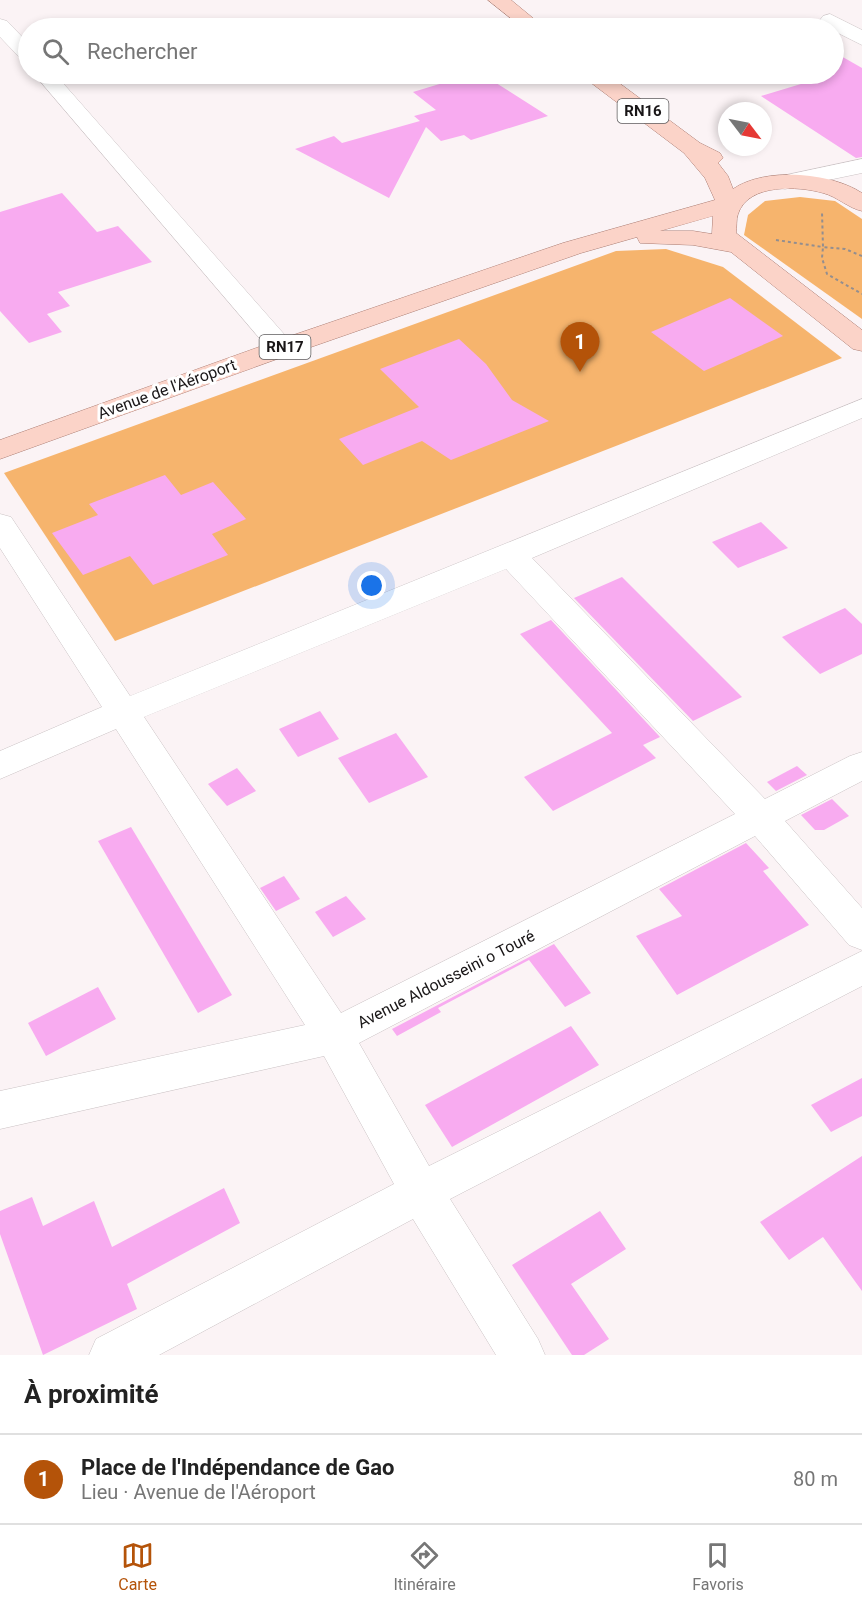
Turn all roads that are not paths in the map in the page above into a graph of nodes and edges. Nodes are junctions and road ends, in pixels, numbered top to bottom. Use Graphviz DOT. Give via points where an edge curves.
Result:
graph roads {
  1 [pos="498,0"];
  2 [pos="851,14"];
  3 [pos="522,18"];
  4 [pos="837,18"];
  5 [pos="0,25"];
  6 [pos="844,28"];
  7 [pos="862,39"];
  8 [pos="18,44"];
  9 [pos="53,84"];
  10 [pos="607,84"];
  11 [pos="692,148"];
  12 [pos="862,166"];
  13 [pos="862,174"];
  14 [pos="782,182"];
  15 [pos="854,199"];
  16 [pos="728,204"];
  17 [pos="742,247"];
  18 [pos="572,248"];
  19 [pos="862,343"];
  20 [pos="282,348"];
  21 [pos="862,408"];
  22 [pos="0,450"];
  23 [pos="0,524"];
  24 [pos="511,555"];
  25 [pos="123,712"];
  26 [pos="862,765"];
  27 [pos="0,766"];
  28 [pos="760,817"];
  29 [pos="862,934"];
  30 [pos="862,967"];
  31 [pos="334,1036"];
  32 [pos="0,1110"];
  33 [pos="421,1192"];
  34 [pos="112,1355"];
  35 [pos="522,1355"];
  1 -- 3 [label="main road"];
  2 -- 4 [label="street"];
  5 -- 8 [label="street"];
  6 -- 7 [label="street"];
  9 -- 20 [label="street"];
  10 -- 11 [label="main road, RN16"];
  11 -- 14 [label="main road, RN16" via="727,166"];
  11 -- 16 [label="main road, RN16" via="716,176"];
  12 -- 14 [label="street"];
  13 -- 15 [label="street" via="857,177"];
  14 -- 15 [label="main road" via="800,182"];
  14 -- 16 [label="main road" via="743,192"];
  16 -- 17 [label="main road" via="722,220 724,235"];
  16 -- 18 [label="main road, RN17"];
  17 -- 18 [label="main road, RN17" via="681,238 645,238"];
  17 -- 19 [label="main road"];
  18 -- 20 [label="main road, Avenue de l'Aéroport / RN17"];
  20 -- 22 [label="main road, Avenue de l'Aéroport / RN17"];
  21 -- 24 [label="street"];
  23 -- 25 [label="street"];
  24 -- 25 [label="street"];
  24 -- 28 [label="street"];
  25 -- 27 [label="street"];
  25 -- 31 [label="street"];
  26 -- 28 [label="street, Avenue Aldousseini o Touré"];
  28 -- 29 [label="street"];
  28 -- 31 [label="street, Avenue Aldousseini o Touré"];
  30 -- 33 [label="street"];
  31 -- 32 [label="street, Avenue Aldousseini o Touré"];
  31 -- 33 [label="street"];
  33 -- 34 [label="street"];
  33 -- 35 [label="street"];
}
